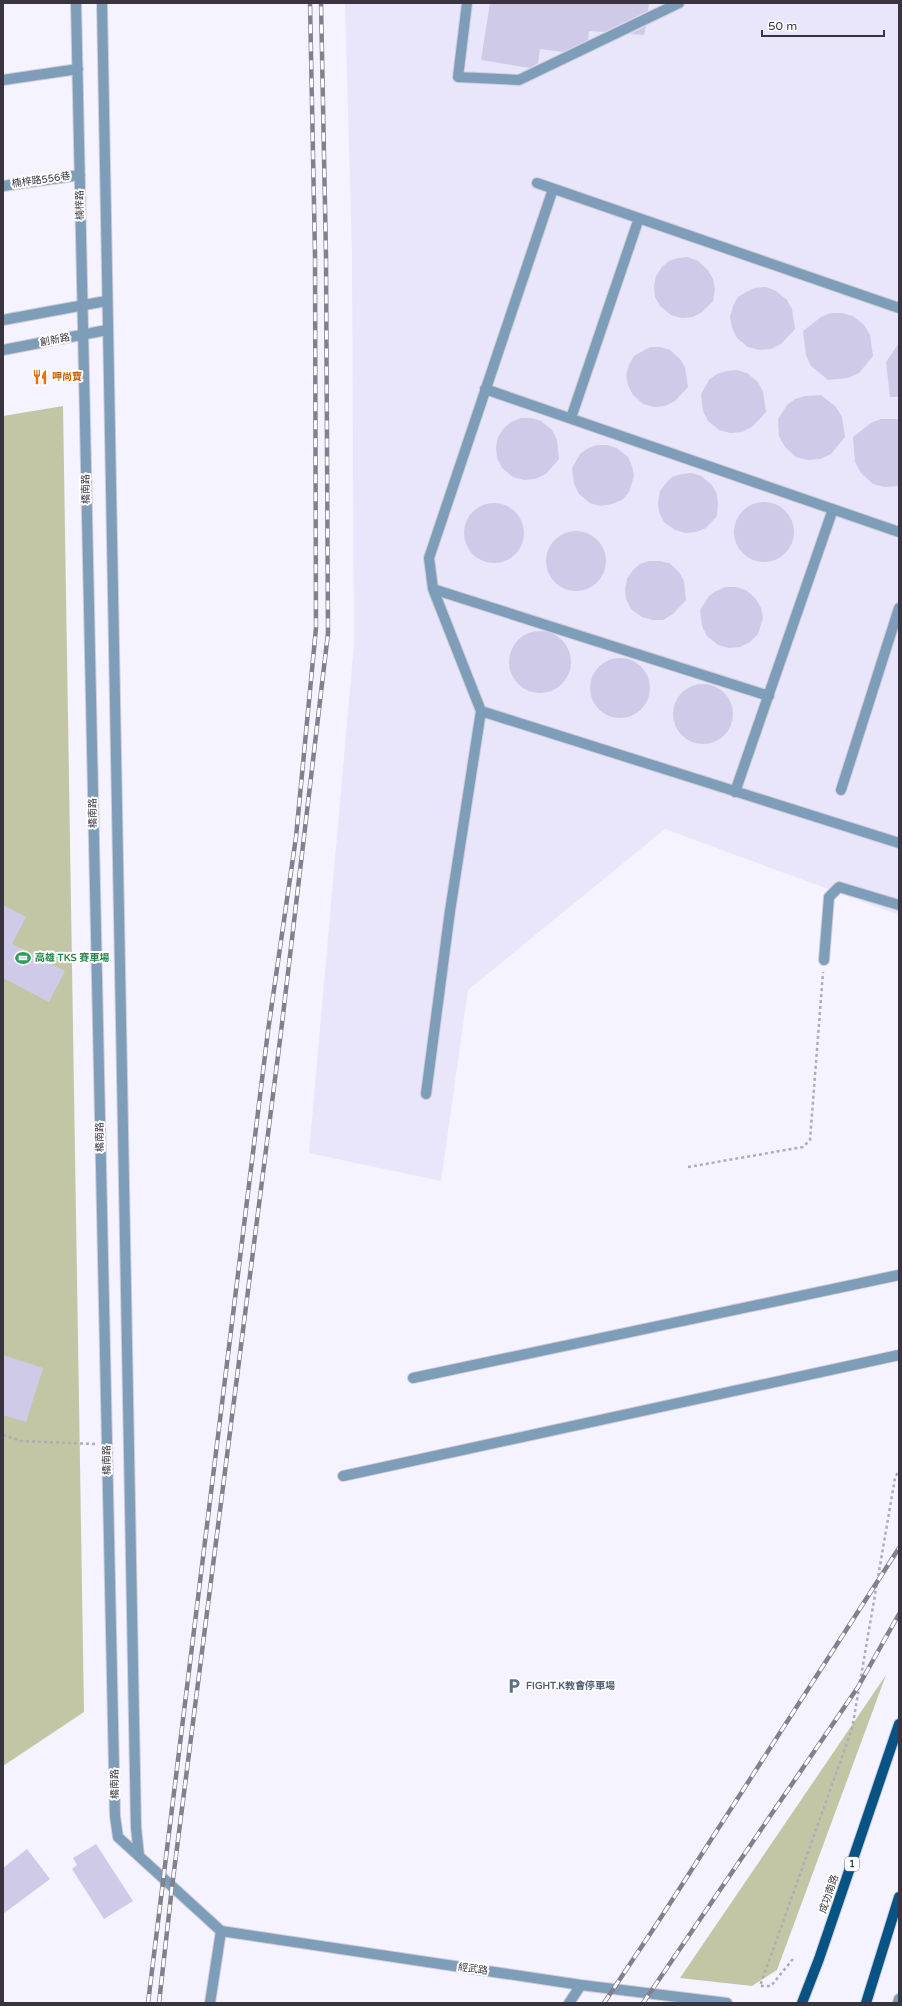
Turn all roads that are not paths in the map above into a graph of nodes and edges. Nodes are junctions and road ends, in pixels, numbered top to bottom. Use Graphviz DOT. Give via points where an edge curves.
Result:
graph roads {
  1 [pos="76,3"];
  2 [pos="102,3"];
  3 [pos="467,3"];
  4 [pos="678,3"];
  5 [pos="78,69"];
  6 [pos="3,80"];
  7 [pos="80,175"];
  8 [pos="537,183"];
  9 [pos="3,186"];
  10 [pos="553,189"];
  11 [pos="638,218"];
  12 [pos="106,301"];
  13 [pos="82,305"];
  14 [pos="899,308"];
  15 [pos="3,320"];
  16 [pos="107,330"];
  17 [pos="83,335"];
  18 [pos="3,350"];
  19 [pos="485,388"];
  20 [pos="85,408"];
  21 [pos="572,418"];
  22 [pos="833,509"];
  23 [pos="899,532"];
  24 [pos="433,589"];
  25 [pos="899,608"];
  26 [pos="769,696"];
  27 [pos="481,711"];
  28 [pos="841,790"];
  29 [pos="735,792"];
  30 [pos="899,843"];
  31 [pos="899,905"];
  32 [pos="824,960"];
  33 [pos="426,1094"];
  34 [pos="899,1275"];
  35 [pos="899,1355"];
  36 [pos="413,1378"];
  37 [pos="343,1476"];
  38 [pos="899,1724"];
  39 [pos="139,1856"];
  40 [pos="899,1897"];
  41 [pos="221,1932"];
  42 [pos="581,1985"];
  43 [pos="661,1999"];
  44 [pos="899,1999"];
  45 [pos="210,2003"];
  46 [pos="569,2003"];
  47 [pos="727,2003"];
  48 [pos="802,2003"];
  49 [pos="866,2003"];
  50 [pos="898,2003"];
  1 -- 5 [label="street, 楠梓路"];
  2 -- 12 [label="street"];
  3 -- 4 [label="street" via="458,77 519,80"];
  5 -- 6 [label="street"];
  5 -- 7 [label="street, 楠梓路"];
  7 -- 9 [label="street, 楠梓路556巷"];
  7 -- 13 [label="street, 楠梓路"];
  8 -- 10 [label="street"];
  10 -- 11 [label="street"];
  10 -- 19 [label="street"];
  11 -- 14 [label="street"];
  11 -- 21 [label="street"];
  12 -- 13 [label="street"];
  12 -- 16 [label="street"];
  13 -- 15 [label="street"];
  13 -- 17 [label="street, 楠梓路"];
  16 -- 17 [label="street, 創新路"];
  16 -- 39 [label="street, 橋南路" via="135,1819"];
  17 -- 18 [label="street, 創新路"];
  17 -- 20 [label="street, 楠梓路"];
  19 -- 21 [label="street"];
  19 -- 24 [label="street" via="428,558"];
  20 -- 39 [label="street, 橋南路" via="115,1816 118,1837"];
  21 -- 22 [label="street"];
  22 -- 23 [label="street"];
  22 -- 26 [label="street"];
  24 -- 26 [label="street"];
  24 -- 27 [label="street"];
  25 -- 28 [label="street"];
  26 -- 29 [label="street"];
  27 -- 29 [label="street"];
  27 -- 33 [label="street" via="450,911"];
  29 -- 30 [label="street"];
  31 -- 32 [label="street" via="839,887 829,897"];
  34 -- 36 [label="street"];
  35 -- 37 [label="street"];
  38 -- 48 [label="main road, 成功南路 / 1"];
  39 -- 41 [label="street, 橋南路"];
  40 -- 49 [label="main road"];
  41 -- 42 [label="street, 經武路"];
  41 -- 45 [label="street"];
  42 -- 43 [label="street, 經武路"];
  42 -- 46 [label="street"];
  43 -- 47 [label="street, 經武路"];
  44 -- 50 [label="street"];
}
